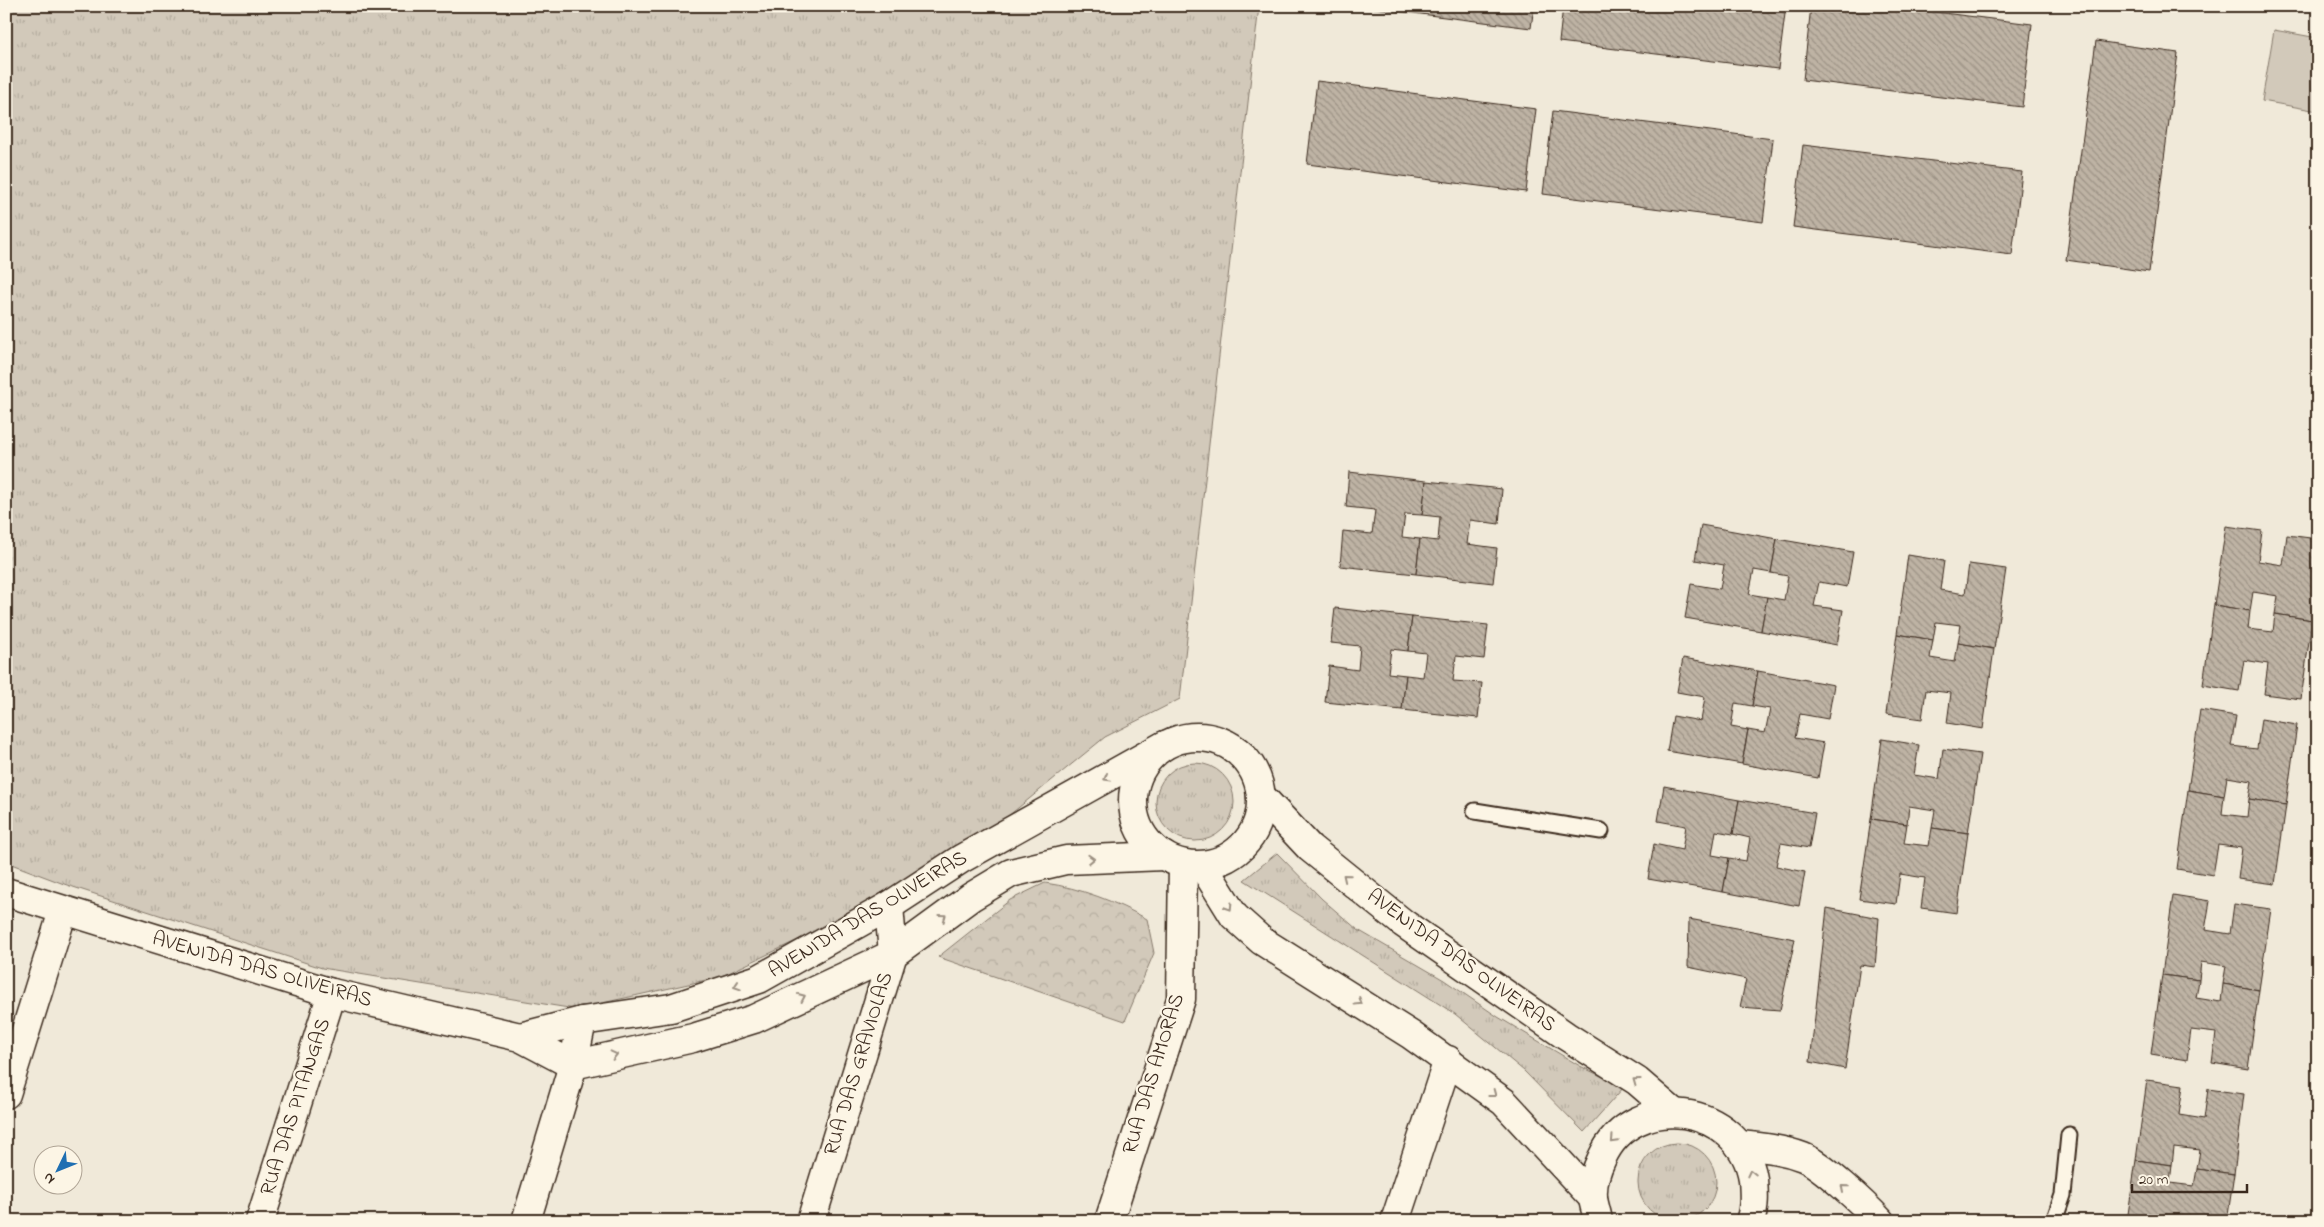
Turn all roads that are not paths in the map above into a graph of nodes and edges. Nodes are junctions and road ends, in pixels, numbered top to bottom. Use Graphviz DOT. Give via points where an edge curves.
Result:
graph roads {
  1 [pos="1165,746"];
  2 [pos="1261,796"];
  3 [pos="1475,811"];
  4 [pos="1601,831"];
  5 [pos="1183,862"];
  6 [pos="6,892"];
  7 [pos="889,906"];
  8 [pos="63,911"];
  9 [pos="892,954"];
  10 [pos="332,993"];
  11 [pos="582,1021"];
  12 [pos="520,1037"];
  13 [pos="1448,1060"];
  14 [pos="573,1065"];
  15 [pos="6,1094"];
  16 [pos="1674,1112"];
  17 [pos="2069,1135"];
  18 [pos="1739,1145"];
  19 [pos="1596,1209"];
  20 [pos="260,1221"];
  21 [pos="526,1221"];
  22 [pos="811,1221"];
  23 [pos="1109,1221"];
  24 [pos="1395,1221"];
  25 [pos="1750,1221"];
  26 [pos="1880,1221"];
  27 [pos="2054,1221"];
  1 -- 2 [label="street, AVENIDA DAS OLIVEIRAS" via="1186,738 1208,738 1229,746 1244,759 1255,776"];
  1 -- 5 [label="street, AVENIDA DAS OLIVEIRAS" via="1148,759 1136,779 1132,800 1136,822 1147,842"];
  1 -- 7 [label="street, AVENIDA DAS OLIVEIRAS, one-way" via="961,859"];
  2 -- 5 [label="street, AVENIDA DAS OLIVEIRAS" via="1259,816 1252,834 1239,850 1222,860"];
  16 -- 2 [label="street, AVENIDA DAS OLIVEIRAS, one-way" via="1637,1081 1403,924 1310,848"];
  3 -- 4 [label="lane"];
  9 -- 5 [label="street, AVENIDA DAS OLIVEIRAS, one-way" via="970,897 1011,873 1066,860"];
  5 -- 13 [label="street, AVENIDA DAS OLIVEIRAS, one-way" via="1262,941"];
  5 -- 23 [label="street, RUA DAS AMORAS" via="1181,999"];
  6 -- 8 [label="street, AVENIDA DAS OLIVEIRAS"];
  7 -- 9 [label="street, RUA DAS GRAVIOLAS"];
  7 -- 11 [label="street, AVENIDA DAS OLIVEIRAS, one-way" via="759,979 671,1008"];
  8 -- 10 [label="street, AVENIDA DAS OLIVEIRAS"];
  8 -- 15 [label="street"];
  14 -- 9 [label="street, AVENIDA DAS OLIVEIRAS, one-way" via="692,1038 754,1019"];
  9 -- 22 [label="street, RUA DAS GRAVIOLAS"];
  10 -- 12 [label="street, AVENIDA DAS OLIVEIRAS"];
  10 -- 20 [label="street, RUA DAS PITANGAS"];
  11 -- 12 [label="street, AVENIDA DAS OLIVEIRAS"];
  11 -- 14 [label="street"];
  12 -- 14 [label="street, AVENIDA DAS OLIVEIRAS"];
  13 -- 19 [label="street, AVENIDA DAS OLIVEIRAS, one-way" via="1504,1102"];
  13 -- 24 [label="street"];
  14 -- 21 [label="street"];
  16 -- 18 [label="street, AVENIDA DAS OLIVEIRAS" via="1699,1116 1721,1128"];
  16 -- 19 [label="street, AVENIDA DAS OLIVEIRAS, one-way" via="1648,1116 1624,1128 1606,1148 1595,1171"];
  17 -- 27 [label="lane" via="2063,1195"];
  25 -- 18 [label="street, AVENIDA DAS OLIVEIRAS, one-way" via="1755,1194 1751,1168"];
  26 -- 18 [label="street, one-way" via="1805,1158 1770,1147"];
}
